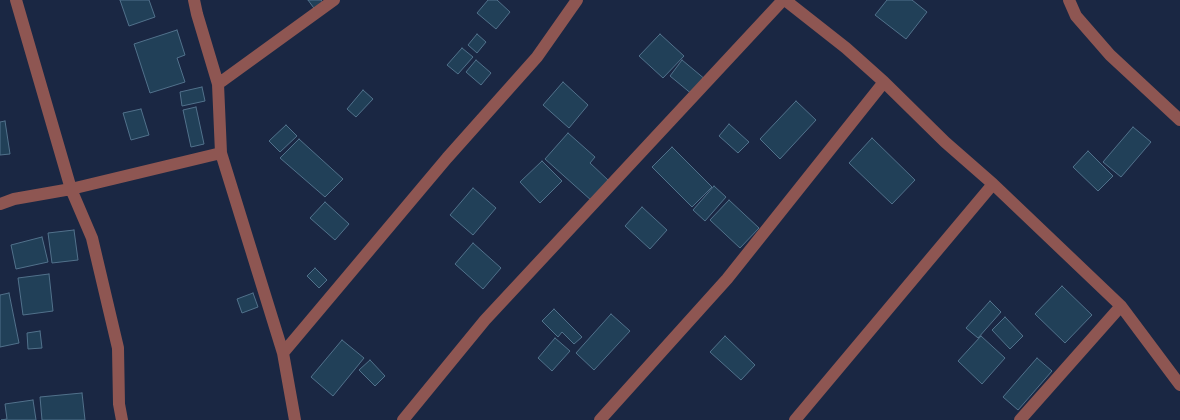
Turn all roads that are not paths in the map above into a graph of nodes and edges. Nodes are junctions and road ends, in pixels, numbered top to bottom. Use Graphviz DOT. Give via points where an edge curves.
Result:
graph roads {
  1 [pos="16,0"];
  2 [pos="194,0"];
  3 [pos="334,0"];
  4 [pos="578,0"];
  5 [pos="784,0"];
  6 [pos="1069,0"];
  7 [pos="884,82"];
  8 [pos="218,84"];
  9 [pos="1180,120"];
  10 [pos="220,153"];
  11 [pos="993,184"];
  12 [pos="70,189"];
  13 [pos="0,204"];
  14 [pos="1122,306"];
  15 [pos="282,353"];
  16 [pos="1180,386"];
  17 [pos="122,420"];
  18 [pos="295,420"];
  19 [pos="403,420"];
  20 [pos="600,420"];
  21 [pos="795,420"];
  22 [pos="1020,420"];
  1 -- 12 [label="street"];
  2 -- 8 [label="street"];
  3 -- 8 [label="street"];
  4 -- 15 [label="street" via="538,57 447,158"];
  5 -- 7 [label="street"];
  5 -- 19 [label="street" via="485,320"];
  6 -- 9 [label="street" via="1076,16 1110,56"];
  7 -- 11 [label="street"];
  7 -- 20 [label="street" via="727,279"];
  8 -- 10 [label="street"];
  10 -- 12 [label="street"];
  10 -- 15 [label="street"];
  11 -- 14 [label="street"];
  11 -- 21 [label="street"];
  12 -- 13 [label="street"];
  12 -- 17 [label="street" via="92,238 118,348"];
  14 -- 16 [label="street"];
  14 -- 22 [label="street"];
  15 -- 18 [label="street"];
}
